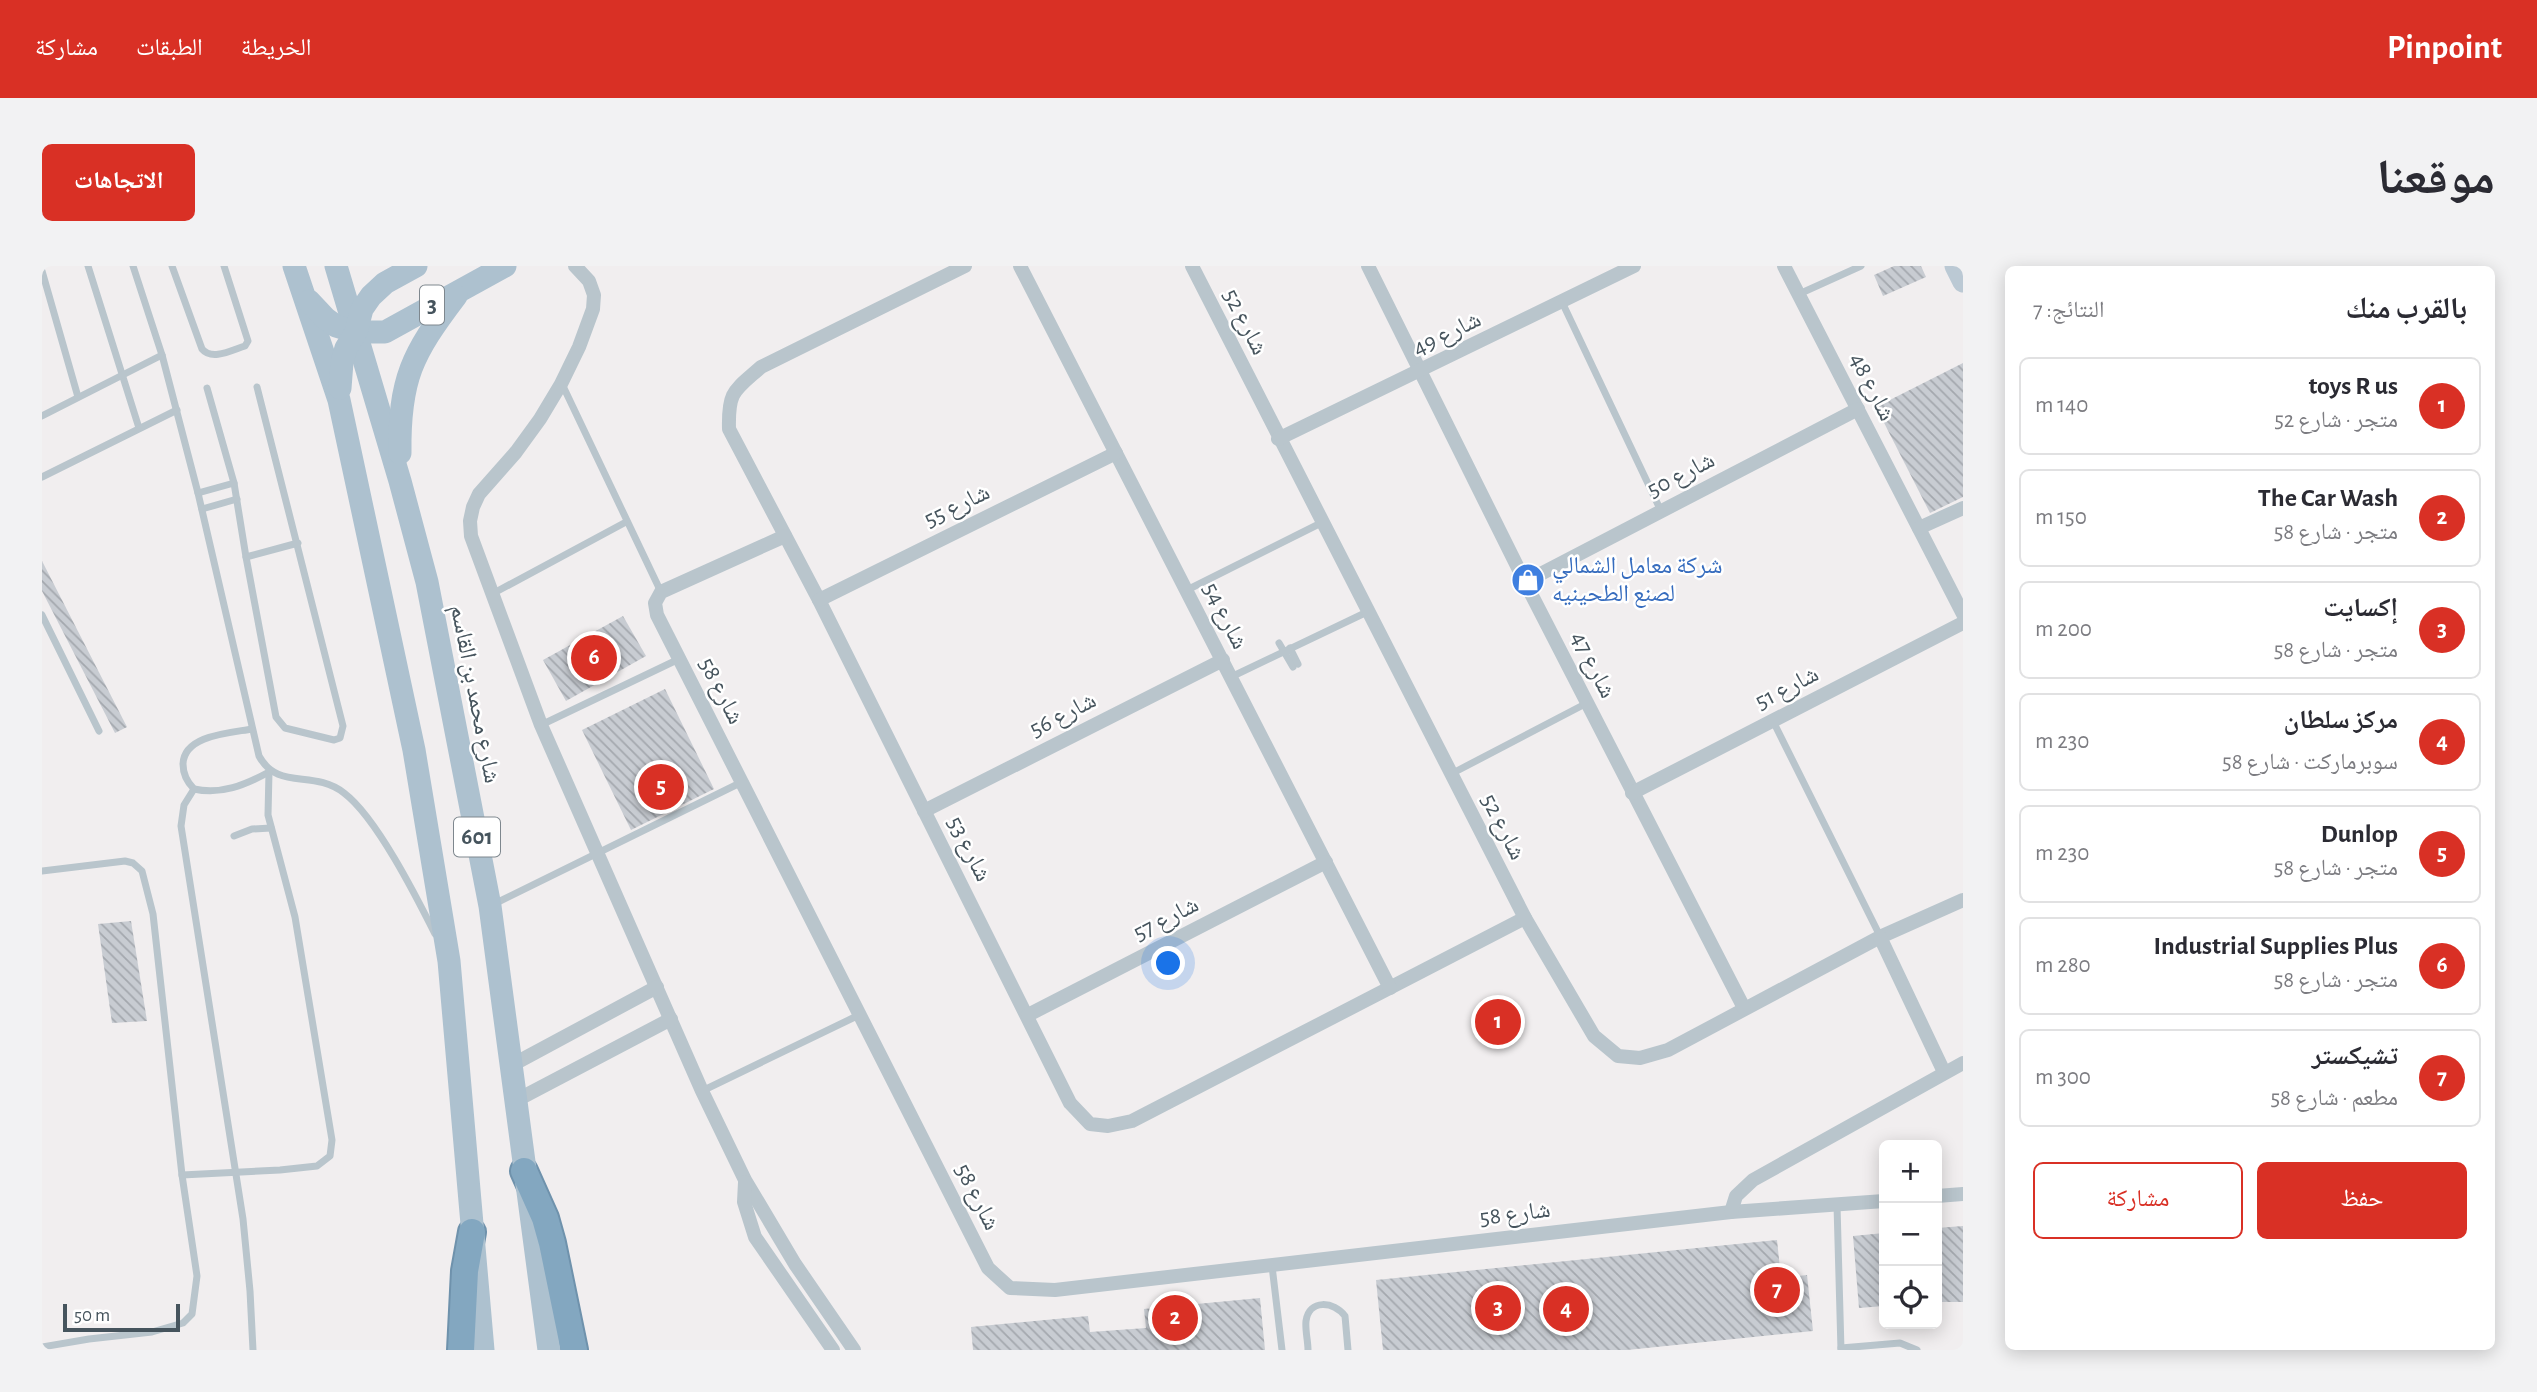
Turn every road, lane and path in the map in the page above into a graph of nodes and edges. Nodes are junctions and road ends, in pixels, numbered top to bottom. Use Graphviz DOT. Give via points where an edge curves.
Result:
graph roads {
  1 [pos="88,266"];
  2 [pos="133,266"];
  3 [pos="172,266"];
  4 [pos="224,266"];
  5 [pos="295,266"];
  6 [pos="336,266"];
  7 [pos="416,266"];
  8 [pos="505,266"];
  9 [pos="576,266"];
  10 [pos="965,266"];
  11 [pos="1020,266"];
  12 [pos="1192,266"];
  13 [pos="1368,266"];
  14 [pos="1634,266"];
  15 [pos="1784,266"];
  16 [pos="1861,266"];
  17 [pos="1955,266"];
  18 [pos="42,271"];
  19 [pos="1963,282"];
  20 [pos="461,289"];
  21 [pos="1799,294"];
  22 [pos="305,295"];
  23 [pos="1562,302"];
  24 [pos="356,332"];
  25 [pos="162,355"];
  26 [pos="1422,371"];
  27 [pos="121,375"];
  28 [pos="561,384"];
  29 [pos="257,387"];
  30 [pos="207,388"];
  31 [pos="78,397"];
  32 [pos="340,400"];
  33 [pos="1858,409"];
  34 [pos="177,410"];
  35 [pos="42,416"];
  36 [pos="139,428"];
  37 [pos="1278,439"];
  38 [pos="1115,453"];
  39 [pos="42,477"];
  40 [pos="400,481"];
  41 [pos="234,483"];
  42 [pos="198,493"];
  43 [pos="237,499"];
  44 [pos="1963,508"];
  45 [pos="202,509"];
  46 [pos="1661,511"];
  47 [pos="626,522"];
  48 [pos="1321,523"];
  49 [pos="1919,528"];
  50 [pos="785,536"];
  51 [pos="298,543"];
  52 [pos="246,557"];
  53 [pos="1525,582"];
  54 [pos="1186,590"];
  55 [pos="661,592"];
  56 [pos="492,594"];
  57 [pos="819,600"];
  58 [pos="1367,612"];
  59 [pos="1963,614"];
  60 [pos="42,615"];
  61 [pos="1963,623"];
  62 [pos="52,635"];
  63 [pos="42,641"];
  64 [pos="1279,643"];
  65 [pos="1287,650"];
  66 [pos="679,659"];
  67 [pos="1223,660"];
  68 [pos="1296,666"];
  69 [pos="1231,677"];
  70 [pos="1587,703"];
  71 [pos="1773,721"];
  72 [pos="541,725"];
  73 [pos="252,729"];
  74 [pos="99,731"];
  75 [pos="269,772"];
  76 [pos="1451,774"];
  77 [pos="742,782"];
  78 [pos="194,789"];
  79 [pos="1632,793"];
  80 [pos="925,811"];
  81 [pos="271,828"];
  82 [pos="234,836"];
  83 [pos="598,852"];
  84 [pos="1325,862"];
  85 [pos="42,872"];
  86 [pos="1963,900"];
  87 [pos="490,906"];
  88 [pos="1525,918"];
  89 [pos="1880,937"];
  90 [pos="449,961"];
  91 [pos="657,987"];
  92 [pos="1390,988"];
  93 [pos="1744,1008"];
  94 [pos="859,1015"];
  95 [pos="1028,1015"];
  96 [pos="671,1019"];
  97 [pos="1963,1063"];
  98 [pos="512,1065"];
  99 [pos="1944,1072"];
  100 [pos="702,1091"];
  101 [pos="515,1101"];
  102 [pos="524,1171"];
  103 [pos="234,1173"];
  104 [pos="182,1175"];
  105 [pos="746,1180"];
  106 [pos="1963,1194"];
  107 [pos="1942,1196"];
  108 [pos="1879,1201"];
  109 [pos="1837,1205"];
  110 [pos="1731,1212"];
  111 [pos="472,1232"];
  112 [pos="1272,1266"];
  113 [pos="42,1348"];
  114 [pos="1841,1349"];
  115 [pos="253,1350"];
  116 [pos="461,1350"];
  117 [pos="483,1350"];
  118 [pos="548,1350"];
  119 [pos="574,1350"];
  120 [pos="833,1350"];
  121 [pos="854,1350"];
  122 [pos="1282,1350"];
  123 [pos="1308,1350"];
  124 [pos="1348,1350"];
  125 [pos="1917,1350"];
  1 -- 27 [label="lane"];
  2 -- 25 [label="lane"];
  3 -- 4 [label="lane" via="202,349 213,356 245,346 248,339"];
  5 -- 22 [label="main road, 601"];
  6 -- 24 [label="main road, شارع محمد بن القاسم / 601"];
  7 -- 24 [label="main road, 3" via="371,296"];
  8 -- 20 [label="main road, 3"];
  9 -- 28 [label="street" via="593,288 594,302"];
  10 -- 50 [label="street, شارع 53" via="761,367 733,391 729,429"];
  11 -- 38 [label="street, شارع 54"];
  12 -- 37 [label="street, شارع 52"];
  13 -- 26 [label="street, شارع 47"];
  14 -- 23 [label="street, شارع 49"];
  15 -- 21 [label="street, شارع 48"];
  16 -- 21 [label="lane"];
  17 -- 19 [label="street"];
  18 -- 31 [label="lane"];
  20 -- 24 [label="main road, 3" via="385,332"];
  20 -- 40 [label="main road" via="414,357 405,384"];
  21 -- 33 [label="street, شارع 48"];
  22 -- 24 [label="main road" via="336,326"];
  22 -- 32 [label="main road, 601"];
  23 -- 26 [label="street, شارع 49"];
  23 -- 46 [label="lane"];
  24 -- 32 [label="main road" via="342,362"];
  24 -- 40 [label="main road, شارع محمد بن القاسم / 601"];
  25 -- 27 [label="lane"];
  25 -- 34 [label="lane"];
  26 -- 37 [label="street, شارع 49"];
  26 -- 53 [label="street, شارع 47"];
  27 -- 31 [label="lane"];
  27 -- 36 [label="lane"];
  28 -- 47 [label="lane"];
  28 -- 56 [label="street" via="473,507 471,536"];
  29 -- 51 [label="lane"];
  30 -- 41 [label="lane"];
  31 -- 35 [label="lane"];
  32 -- 90 [label="main road, 601" via="414,750"];
  33 -- 46 [label="street, شارع 50"];
  33 -- 49 [label="street, شارع 48"];
  34 -- 36 [label="lane"];
  34 -- 42 [label="lane"];
  36 -- 39 [label="lane"];
  37 -- 48 [label="street, شارع 52"];
  38 -- 54 [label="street, شارع 54"];
  38 -- 57 [label="street, شارع 55"];
  40 -- 87 [label="main road, شارع محمد بن القاسم / 601" via="427,583"];
  41 -- 42 [label="lane"];
  41 -- 43 [label="lane"];
  42 -- 45 [label="lane"];
  43 -- 45 [label="lane"];
  43 -- 52 [label="lane"];
  44 -- 49 [label="street"];
  45 -- 73 [label="lane"];
  46 -- 53 [label="street, شارع 50"];
  47 -- 55 [label="lane"];
  47 -- 56 [label="lane"];
  48 -- 54 [label="lane"];
  48 -- 58 [label="street, شارع 52"];
  49 -- 59 [label="street, شارع 48"];
  50 -- 55 [label="street"];
  50 -- 57 [label="street, شارع 53"];
  51 -- 52 [label="lane"];
  51 -- 52 [label="lane" via="343,726 340,738 334,740 285,729 276,717"];
  53 -- 70 [label="street, شارع 47"];
  54 -- 67 [label="street, شارع 54"];
  55 -- 66 [label="street, شارع 58" via="655,603 657,615"];
  56 -- 72 [label="street"];
  57 -- 80 [label="street, شارع 53"];
  58 -- 65 [label="lane"];
  58 -- 76 [label="street, شارع 52"];
  60 -- 62 [label="lane"];
  61 -- 71 [label="street, شارع 51"];
  62 -- 63 [label="lane"];
  62 -- 74 [label="lane"];
  64 -- 65 [label="lane"];
  65 -- 68 [label="lane"];
  65 -- 69 [label="lane"];
  66 -- 72 [label="lane"];
  66 -- 77 [label="street, شارع 58"];
  67 -- 69 [label="street, شارع 54"];
  67 -- 80 [label="street, شارع 56"];
  69 -- 84 [label="street, شارع 54"];
  70 -- 76 [label="lane"];
  70 -- 79 [label="street, شارع 47"];
  71 -- 79 [label="street, شارع 51"];
  71 -- 89 [label="lane"];
  72 -- 83 [label="street"];
  73 -- 75 [label="lane"];
  73 -- 78 [label="lane" via="192,745 183,767"];
  75 -- 78 [label="lane" via="219,791"];
  75 -- 81 [label="lane"];
  75 -- 90 [label="lane" via="327,783 353,801 400,870"];
  76 -- 88 [label="street, شارع 52"];
  77 -- 83 [label="lane"];
  77 -- 94 [label="street, شارع 58"];
  78 -- 103 [label="lane" via="184,805 181,826"];
  79 -- 93 [label="street, شارع 47"];
  80 -- 95 [label="street, شارع 53"];
  81 -- 82 [label="lane"];
  81 -- 103 [label="lane" via="295,917 333,1146 330,1156 317,1166"];
  83 -- 87 [label="lane"];
  83 -- 91 [label="street"];
  84 -- 92 [label="street, شارع 54"];
  84 -- 95 [label="street, شارع 57"];
  85 -- 104 [label="lane" via="125,861 142,872 153,914"];
  86 -- 89 [label="street, شارع 52"];
  87 -- 98 [label="main road, شارع محمد بن القاسم / 601"];
  88 -- 92 [label="street, شارع 53"];
  88 -- 93 [label="street, شارع 52" via="1594,1037 1618,1056 1640,1058 1668,1050"];
  89 -- 93 [label="street, شارع 52"];
  89 -- 99 [label="street"];
  90 -- 111 [label="main road, 601"];
  91 -- 96 [label="street"];
  91 -- 98 [label="street"];
  92 -- 95 [label="street, شارع 53" via="1132,1121 1108,1126 1090,1124 1070,1103"];
  94 -- 100 [label="lane"];
  94 -- 112 [label="street, شارع 58" via="988,1268 1010,1288 1055,1290"];
  96 -- 100 [label="street"];
  96 -- 101 [label="street"];
  97 -- 99 [label="street"];
  98 -- 101 [label="main road, شارع محمد بن القاسم / 601"];
  99 -- 110 [label="street" via="1753,1180 1736,1196"];
  100 -- 105 [label="street"];
  101 -- 102 [label="main road, شارع محمد بن القاسم / 601"];
  102 -- 118 [label="main road, شارع محمد بن القاسم / 601"];
  102 -- 119 [label="highway" via="552,1243"];
  103 -- 104 [label="lane"];
  103 -- 115 [label="lane" via="247,1251"];
  104 -- 113 [label="lane" via="197,1276 192,1314 183,1323 152,1332"];
  105 -- 120 [label="street" via="744,1202 755,1237"];
  105 -- 121 [label="street" via="795,1264"];
  106 -- 107 [label="street"];
  108 -- 109 [label="street, شارع 58"];
  109 -- 110 [label="street, شارع 58"];
  109 -- 114 [label="lane"];
  110 -- 112 [label="street, شارع 58"];
  111 -- 116 [label="highway"];
  111 -- 117 [label="main road, 601"];
  112 -- 122 [label="lane"];
  114 -- 125 [label="lane" via="1900,1343"];
  123 -- 124 [label="lane" via="1306,1320 1324,1304 1345,1316"];
}
